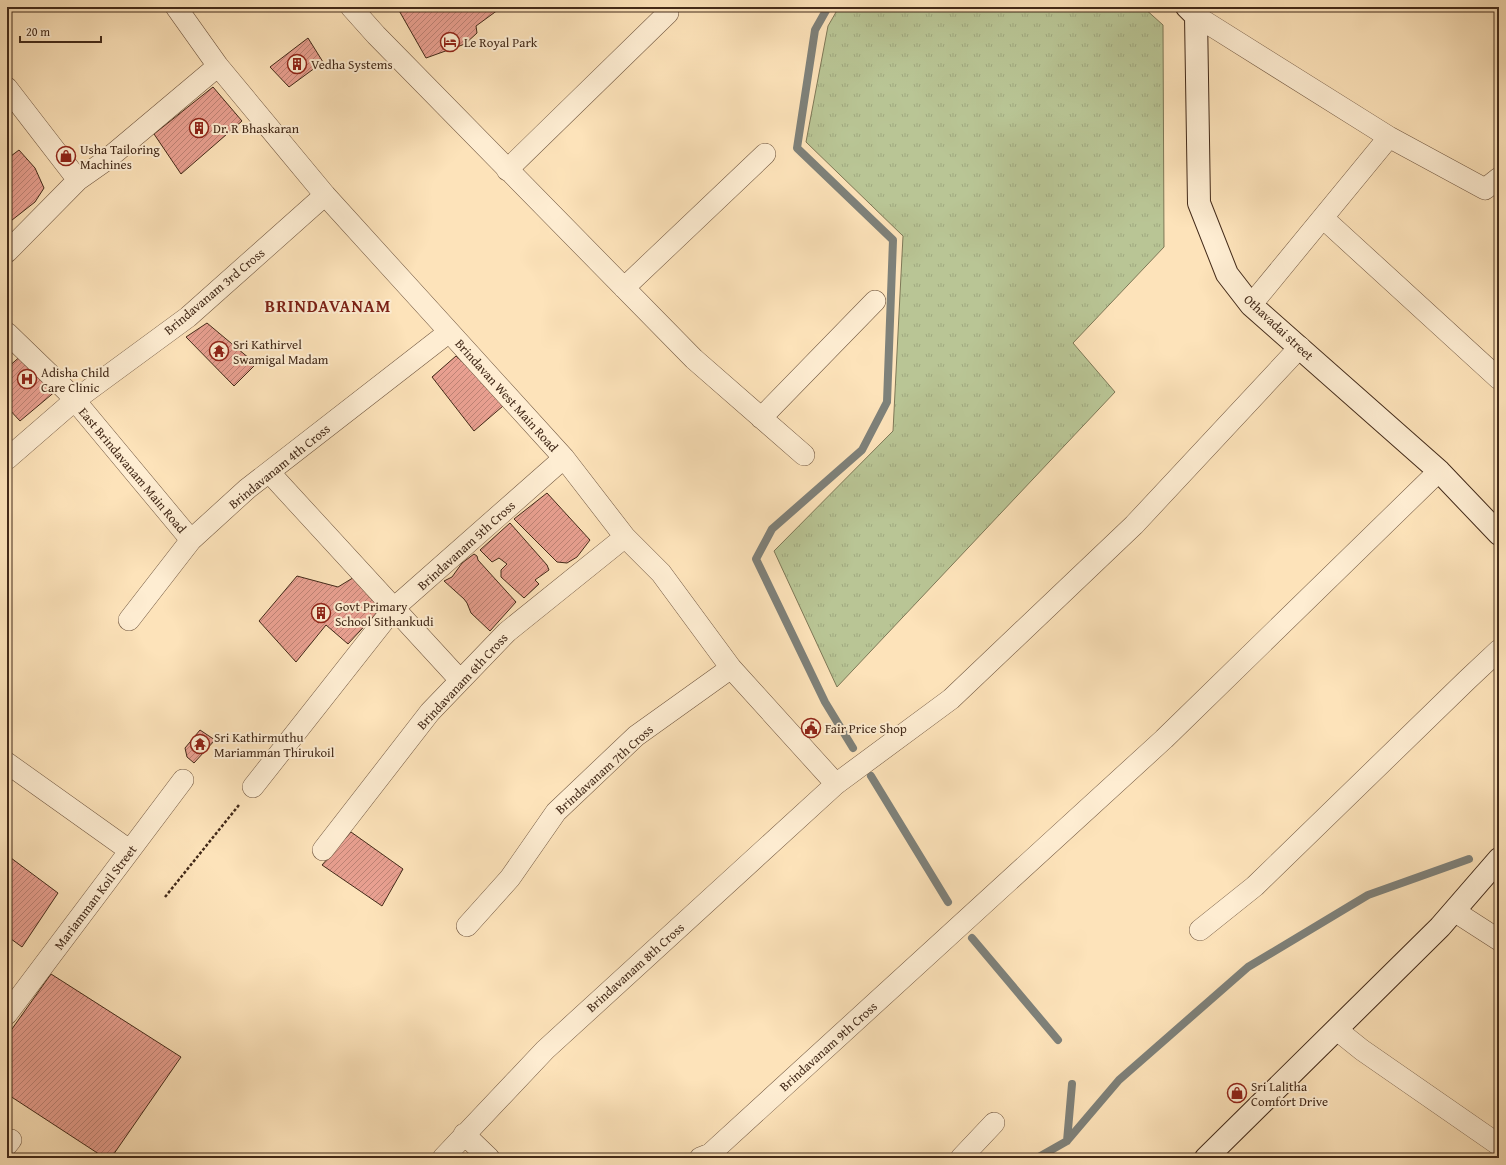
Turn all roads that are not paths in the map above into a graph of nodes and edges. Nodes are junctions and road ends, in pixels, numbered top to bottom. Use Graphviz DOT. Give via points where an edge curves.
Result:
graph roads {
  1 [pos="176,7"];
  2 [pos="351,7"];
  3 [pos="668,12"];
  4 [pos="1191,12"];
  5 [pos="218,66"];
  6 [pos="7,88"];
  7 [pos="1389,137"];
  8 [pos="765,154"];
  9 [pos="508,170"];
  10 [pos="1499,178"];
  11 [pos="78,180"];
  12 [pos="325,195"];
  13 [pos="1323,218"];
  14 [pos="7,252"];
  15 [pos="624,288"];
  16 [pos="875,301"];
  17 [pos="1251,305"];
  18 [pos="449,332"];
  19 [pos="7,333"];
  20 [pos="1300,347"];
  21 [pos="1499,379"];
  22 [pos="75,400"];
  23 [pos="761,418"];
  24 [pos="804,455"];
  25 [pos="564,458"];
  26 [pos="7,459"];
  27 [pos="1439,471"];
  28 [pos="269,472"];
  29 [pos="1499,534"];
  30 [pos="626,537"];
  31 [pos="191,540"];
  32 [pos="394,608"];
  33 [pos="129,620"];
  34 [pos="1499,650"];
  35 [pos="731,668"];
  36 [pos="460,680"];
  37 [pos="7,763"];
  38 [pos="183,780"];
  39 [pos="836,784"];
  40 [pos="254,787"];
  41 [pos="129,850"];
  42 [pos="323,850"];
  43 [pos="1499,859"];
  44 [pos="1454,911"];
  45 [pos="467,926"];
  46 [pos="1200,930"];
  47 [pos="1499,940"];
  48 [pos="7,1014"];
  49 [pos="1336,1030"];
  50 [pos="994,1123"];
  51 [pos="464,1134"];
  52 [pos="1499,1145"];
  53 [pos="444,1158"];
  54 [pos="489,1158"];
  55 [pos="700,1158"];
  56 [pos="961,1158"];
  57 [pos="1206,1158"];
  1 -- 5 [label="street, Brindavan West Main Road"];
  2 -- 9 [label="street"];
  3 -- 9 [label="street"];
  4 -- 7 [label="street"];
  4 -- 17 [label="street, Othavadai street" via="1199,203 1227,274"];
  5 -- 11 [label="street" via="105,161"];
  5 -- 12 [label="street, Brindavan West Main Road"];
  6 -- 11 [label="street"];
  7 -- 10 [label="street" via="1485,189"];
  7 -- 13 [label="street"];
  8 -- 15 [label="street"];
  9 -- 15 [label="street"];
  11 -- 14 [label="street"];
  12 -- 18 [label="street, Brindavan West Main Road"];
  12 -- 22 [label="street, Brindavanam 3rd Cross" via="188,317"];
  13 -- 17 [label="street"];
  13 -- 21 [label="street"];
  15 -- 23 [label="street" via="694,359"];
  16 -- 23 [label="street"];
  17 -- 20 [label="street, Othavadai street"];
  18 -- 25 [label="street, Brindavan West Main Road"];
  18 -- 28 [label="street, Brindavanam 4th Cross"];
  19 -- 22 [label="street, East Brindavanam Main Road"];
  20 -- 27 [label="street, Othavadai street"];
  20 -- 39 [label="street, Brindavanam 8th Cross" via="1134,525 951,699"];
  22 -- 26 [label="street, Brindavanam 3rd Cross"];
  22 -- 31 [label="street, East Brindavanam Main Road"];
  23 -- 24 [label="street"];
  25 -- 30 [label="street, Brindavan West Main Road"];
  25 -- 32 [label="street, Brindavanam 5th Cross"];
  27 -- 29 [label="street, Othavadai street"];
  27 -- 55 [label="street, Brindavanam 9th Cross" via="1164,739 710,1154"];
  28 -- 31 [label="street, Brindavanam 4th Cross"];
  28 -- 32 [label="street"];
  30 -- 35 [label="street, Brindavan West Main Road" via="661,573"];
  30 -- 36 [label="street, Brindavanam 6th Cross" via="507,632"];
  31 -- 33 [label="street, Brindavanam 4th Cross"];
  32 -- 36 [label="street"];
  32 -- 40 [label="street, Brindavanam 5th Cross"];
  34 -- 46 [label="street" via="1255,886"];
  35 -- 39 [label="street, Brindavan West Main Road"];
  35 -- 45 [label="street, Brindavanam 7th Cross" via="636,736 556,812 510,878"];
  36 -- 42 [label="street, Brindavanam 6th Cross" via="430,712"];
  37 -- 41 [label="street"];
  38 -- 41 [label="street, Mariamman Koil Street"];
  39 -- 51 [label="street, Brindavanam 8th Cross" via="545,1050"];
  41 -- 48 [label="street, Mariamman Koil Street"];
  43 -- 44 [label="street"];
  44 -- 47 [label="street"];
  44 -- 49 [label="street"];
  49 -- 52 [label="street"];
  49 -- 57 [label="street"];
  50 -- 56 [label="street"];
  51 -- 53 [label="street, Brindavanam 8th Cross"];
  51 -- 54 [label="street"];
}
